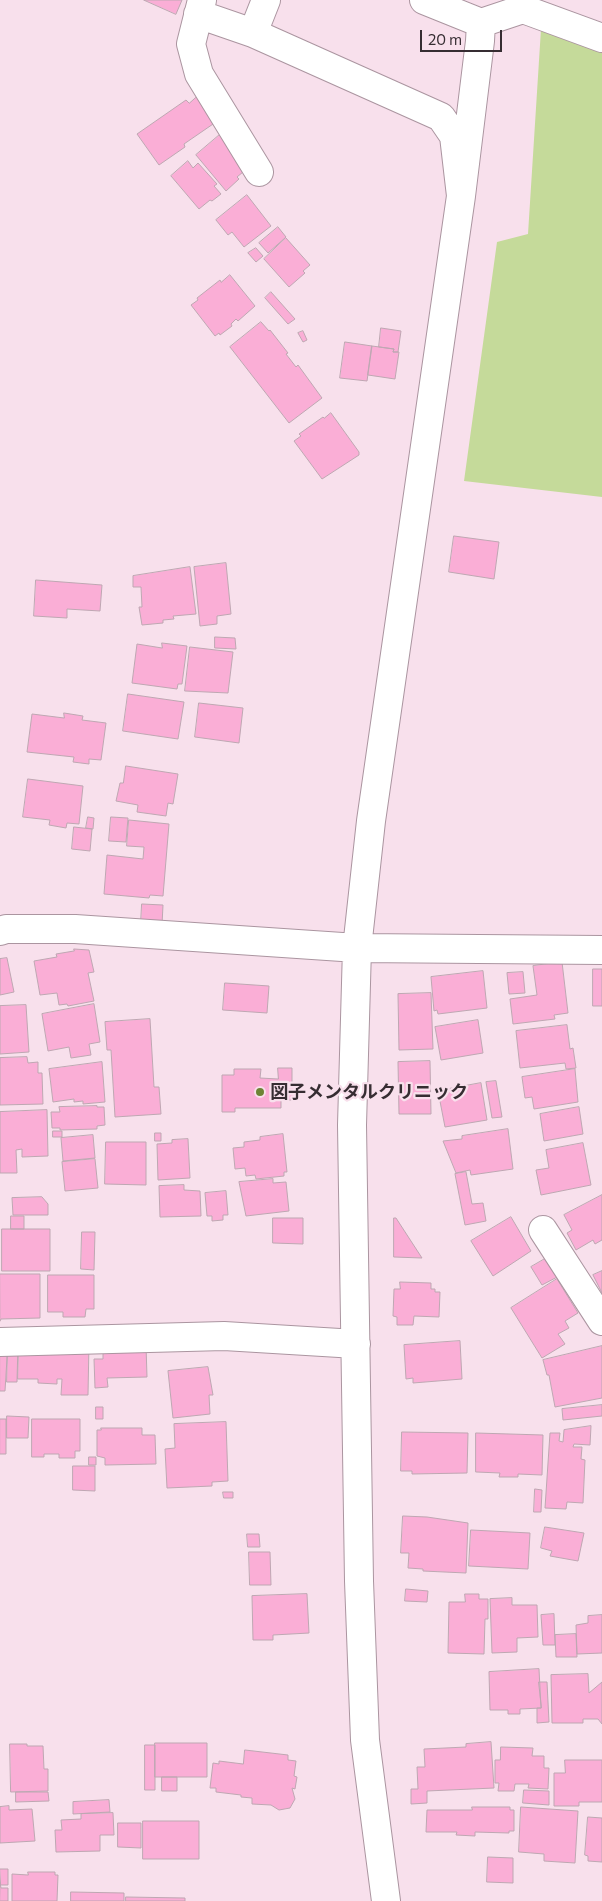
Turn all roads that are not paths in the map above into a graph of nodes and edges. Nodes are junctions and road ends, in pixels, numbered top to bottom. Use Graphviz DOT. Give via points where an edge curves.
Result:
graph roads {
  1 [pos="266,0"];
  2 [pos="424,0"];
  3 [pos="200,7"];
  4 [pos="480,23"];
  5 [pos="253,33"];
  6 [pos="602,38"];
  7 [pos="259,172"];
  8 [pos="461,196"];
  9 [pos="0,931"];
  10 [pos="357,948"];
  11 [pos="602,950"];
  12 [pos="543,1230"];
  13 [pos="602,1321"];
  14 [pos="0,1342"];
  15 [pos="356,1344"];
  16 [pos="386,1901"];
  1 -- 5 [label="street"];
  2 -- 4 [label="street"];
  3 -- 5 [label="street"];
  3 -- 7 [label="street" via="191,44 199,74"];
  4 -- 6 [label="street" via="523,9"];
  4 -- 8 [label="street"];
  5 -- 8 [label="street" via="441,117 454,136"];
  8 -- 10 [label="street" via="370,821"];
  9 -- 10 [label="street" via="75,928"];
  10 -- 11 [label="street"];
  10 -- 15 [label="street" via="352,1125"];
  12 -- 13 [label="street"];
  14 -- 15 [label="street" via="224,1336"];
  15 -- 16 [label="street" via="365,1740"];
}
